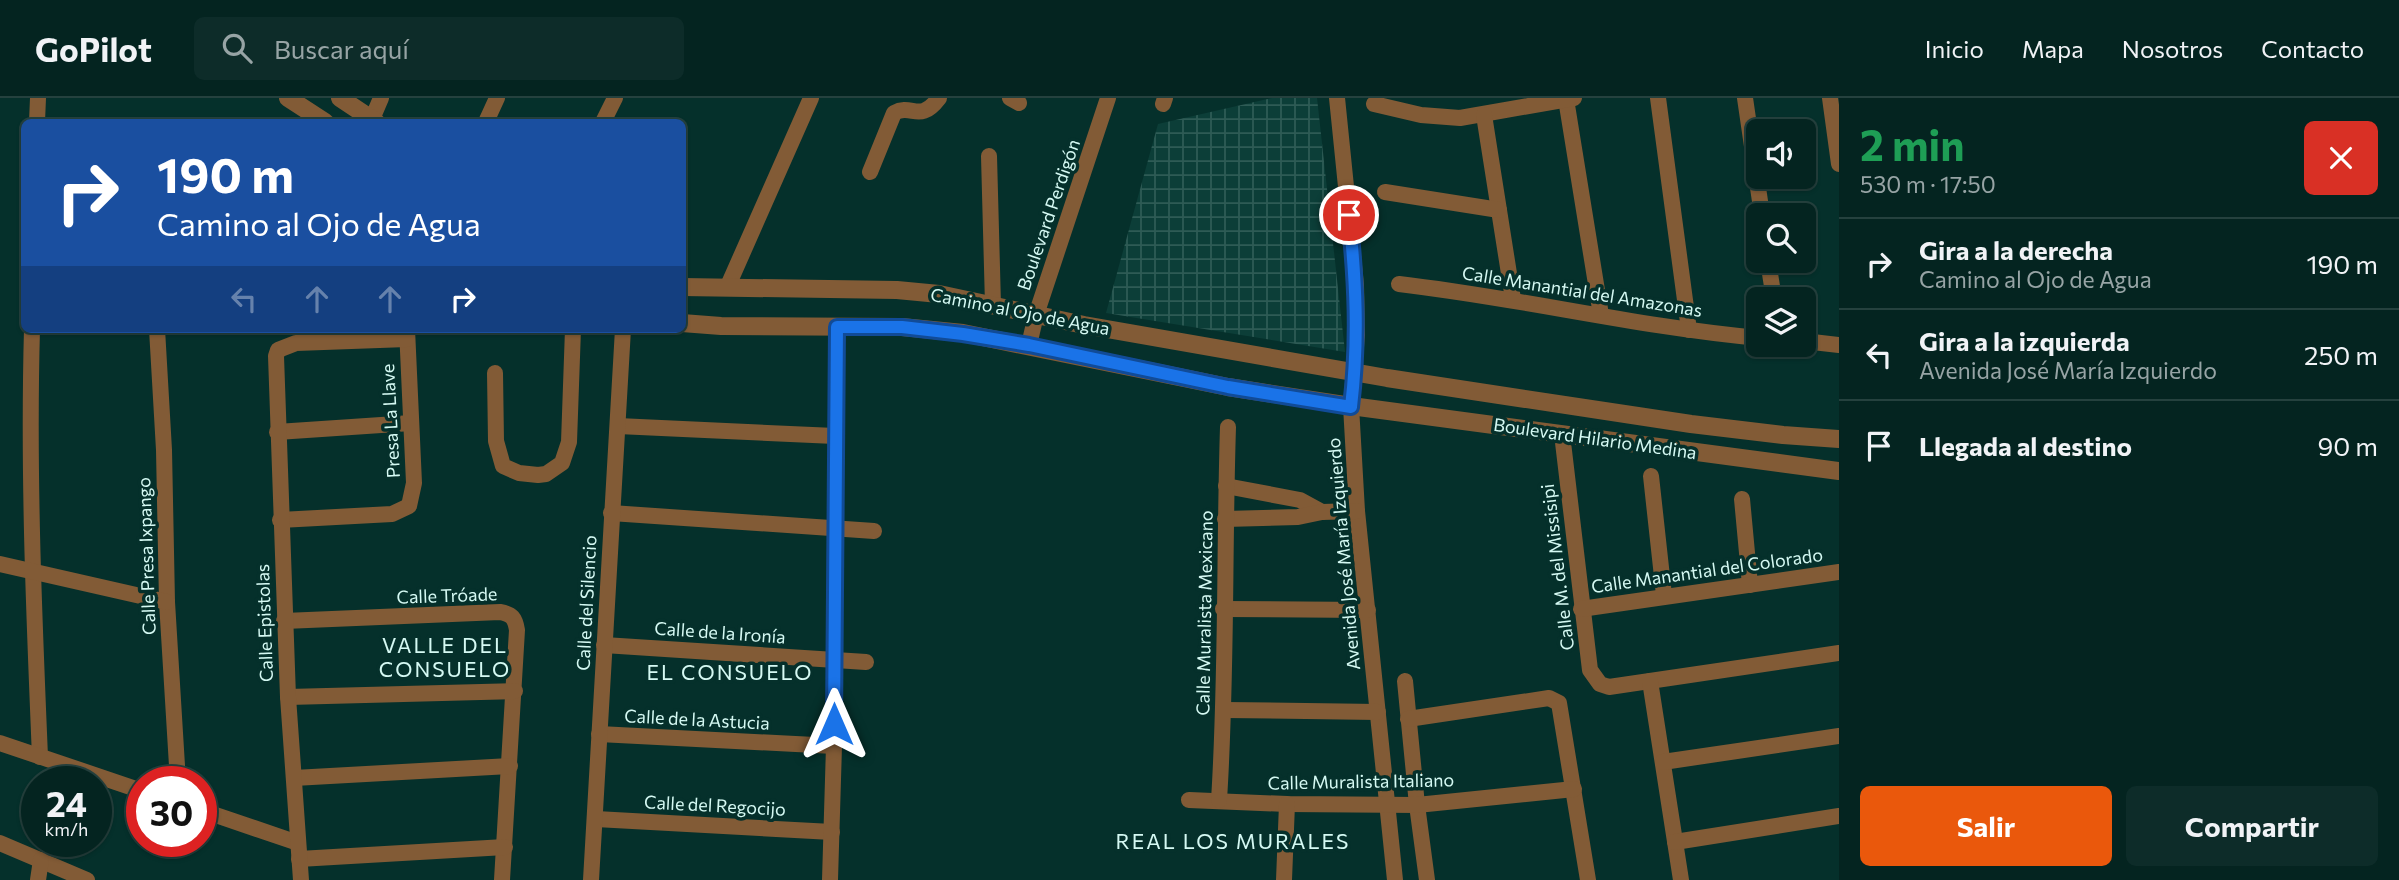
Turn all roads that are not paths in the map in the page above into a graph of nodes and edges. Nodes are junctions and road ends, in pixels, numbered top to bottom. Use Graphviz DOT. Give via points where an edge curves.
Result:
graph roads {
  1 [pos="38,98"];
  2 [pos="288,98"];
  3 [pos="340,98"];
  4 [pos="382,98"];
  5 [pos="496,98"];
  6 [pos="615,98"];
  7 [pos="811,98"];
  8 [pos="939,98"];
  9 [pos="1108,98"];
  10 [pos="1337,98"];
  11 [pos="1658,98"];
  12 [pos="1745,98"];
  13 [pos="1830,98"];
  14 [pos="1570,99"];
  15 [pos="1374,104"];
  16 [pos="1485,115"];
  17 [pos="37,119"];
  18 [pos="320,119"];
  19 [pos="371,119"];
  20 [pos="375,119"];
  21 [pos="487,119"];
  22 [pos="605,119"];
  23 [pos="989,156"];
  24 [pos="1839,164"];
  25 [pos="870,172"];
  26 [pos="1385,192"];
  27 [pos="1760,203"];
  28 [pos="1499,210"];
  29 [pos="1399,284"];
  30 [pos="686,287"];
  31 [pos="727,288"];
  32 [pos="1513,299"];
  33 [pos="993,306"];
  34 [pos="1036,315"];
  35 [pos="1601,315"];
  36 [pos="686,323"];
  37 [pos="837,327"];
  38 [pos="1689,330"];
  39 [pos="32,333"];
  40 [pos="157,333"];
  41 [pos="573,333"];
  42 [pos="623,333"];
  43 [pos="407,334"];
  44 [pos="1746,337"];
  45 [pos="1816,342"];
  46 [pos="1029,345"];
  47 [pos="1839,345"];
  48 [pos="1355,372"];
  49 [pos="495,373"];
  50 [pos="1351,407"];
  51 [pos="411,424"];
  52 [pos="618,426"];
  53 [pos="1228,427"];
  54 [pos="277,432"];
  55 [pos="1562,434"];
  56 [pos="835,436"];
  57 [pos="1839,439"];
  58 [pos="1839,471"];
  59 [pos="1651,476"];
  60 [pos="1226,486"];
  61 [pos="1742,499"];
  62 [pos="1357,511"];
  63 [pos="1322,512"];
  64 [pos="611,513"];
  65 [pos="1225,519"];
  66 [pos="280,520"];
  67 [pos="835,527"];
  68 [pos="874,531"];
  69 [pos="0,564"];
  70 [pos="32,571"];
  71 [pos="1839,572"];
  72 [pos="1750,585"];
  73 [pos="1664,595"];
  74 [pos="167,602"];
  75 [pos="1223,609"];
  76 [pos="1581,609"];
  77 [pos="1368,610"];
  78 [pos="284,621"];
  79 [pos="604,645"];
  80 [pos="1839,653"];
  81 [pos="834,660"];
  82 [pos="866,662"];
  83 [pos="1405,681"];
  84 [pos="1650,681"];
  85 [pos="514,691"];
  86 [pos="288,697"];
  87 [pos="1224,710"];
  88 [pos="1378,712"];
  89 [pos="1408,719"];
  90 [pos="600,734"];
  91 [pos="1839,736"];
  92 [pos="0,743"];
  93 [pos="834,746"];
  94 [pos="40,757"];
  95 [pos="1663,762"];
  96 [pos="177,766"];
  97 [pos="510,766"];
  98 [pos="294,778"];
  99 [pos="126,786"];
  100 [pos="1574,789"];
  101 [pos="1189,800"];
  102 [pos="1219,800"];
  103 [pos="1386,803"];
  104 [pos="1287,804"];
  105 [pos="1417,805"];
  106 [pos="1839,816"];
  107 [pos="217,817"];
  108 [pos="596,818"];
  109 [pos="832,832"];
  110 [pos="1675,842"];
  111 [pos="0,843"];
  112 [pos="505,847"];
  113 [pos="298,851"];
  114 [pos="41,860"];
  115 [pos="38,880"];
  116 [pos="87,880"];
  117 [pos="301,880"];
  118 [pos="502,880"];
  119 [pos="592,880"];
  120 [pos="830,880"];
  121 [pos="1284,880"];
  122 [pos="1395,880"];
  123 [pos="1427,880"];
  124 [pos="1588,880"];
  125 [pos="1681,880"];
  1 -- 17 [label="street"];
  2 -- 18 [label="street"];
  3 -- 19 [label="street"];
  4 -- 20 [label="street"];
  5 -- 21 [label="street"];
  6 -- 22 [label="street"];
  7 -- 31 [label="street"];
  8 -- 25 [label="street" via="927,111 894,113"];
  9 -- 34 [label="street, Boulevard Perdigón"];
  10 -- 48 [label="street, Avenida José María Izquierdo" via="1356,285"];
  11 -- 38 [label="street"];
  12 -- 27 [label="street"];
  13 -- 24 [label="street"];
  14 -- 16 [label="street"];
  14 -- 35 [label="street"];
  15 -- 16 [label="street" via="1441,118"];
  16 -- 28 [label="street"];
  23 -- 33 [label="street"];
  26 -- 28 [label="street"];
  28 -- 32 [label="street"];
  29 -- 32 [label="street, Calle Manantial del Amazonas"];
  30 -- 31 [label="street, Camino al Ojo de Agua"];
  31 -- 33 [label="street, Camino al Ojo de Agua" via="897,290"];
  32 -- 35 [label="street, Calle Manantial del Amazonas"];
  33 -- 34 [label="street, Camino al Ojo de Agua"];
  34 -- 46 [label="street, Boulevard Perdigón"];
  34 -- 48 [label="street, Camino al Ojo de Agua"];
  35 -- 38 [label="street, Calle Manantial del Amazonas"];
  36 -- 37 [label="street, Camino al Ojo de Agua"];
  37 -- 46 [label="street, Camino al Ojo de Agua" via="902,327"];
  37 -- 56 [label="street"];
  38 -- 44 [label="street, Calle Manantial del Amazonas"];
  39 -- 70 [label="street"];
  40 -- 74 [label="street, Calle Presa Ixpango"];
  41 -- 49 [label="street" via="569,442 562,463 553,470 538,475 503,466 496,441"];
  42 -- 52 [label="street, Calle del Silencio"];
  43 -- 51 [label="street, Presa La Llave"];
  43 -- 54 [label="street, Calle Epistolas" via="296,343 278,350"];
  45 -- 47 [label="street"];
  46 -- 50 [label="street, Camino al Ojo de Agua" via="1228,387"];
  48 -- 50 [label="street, Avenida José María Izquierdo"];
  48 -- 57 [label="street, Boulevard Hilario Medina" via="1690,424"];
  50 -- 55 [label="street, Boulevard Hilario Medina"];
  50 -- 62 [label="street, Avenida José María Izquierdo"];
  51 -- 54 [label="street"];
  51 -- 66 [label="street, Presa La Llave" via="414,483 409,506 392,514"];
  52 -- 56 [label="street"];
  52 -- 64 [label="street, Calle del Silencio"];
  53 -- 60 [label="street, Calle Muralista Mexicano"];
  54 -- 66 [label="street, Calle Epistolas"];
  55 -- 58 [label="street, Boulevard Hilario Medina"];
  55 -- 76 [label="street, Calle M. del Missisipi"];
  56 -- 67 [label="street"];
  59 -- 73 [label="street"];
  60 -- 63 [label="street" via="1300,500"];
  60 -- 65 [label="street, Calle Muralista Mexicano"];
  61 -- 72 [label="street"];
  62 -- 63 [label="street"];
  62 -- 77 [label="street, Avenida José María Izquierdo"];
  63 -- 65 [label="street"];
  64 -- 67 [label="street"];
  64 -- 79 [label="street, Calle del Silencio"];
  65 -- 75 [label="street, Calle Muralista Mexicano"];
  66 -- 78 [label="street, Calle Epistolas"];
  67 -- 68 [label="street"];
  67 -- 81 [label="street"];
  69 -- 70 [label="street"];
  70 -- 74 [label="street"];
  70 -- 94 [label="street"];
  71 -- 72 [label="street, Calle Manantial del Colorado"];
  72 -- 73 [label="street, Calle Manantial del Colorado"];
  73 -- 76 [label="street, Calle Manantial del Colorado"];
  74 -- 96 [label="street, Calle Presa Ixpango"];
  75 -- 77 [label="street"];
  75 -- 87 [label="street, Calle Muralista Mexicano"];
  76 -- 84 [label="street, Calle M. del Missisipi" via="1590,670 1600,684 1609,687"];
  77 -- 88 [label="street, Avenida José María Izquierdo"];
  78 -- 85 [label="street, Calle Tróade" via="510,614 517,630"];
  78 -- 86 [label="street, Calle Epistolas"];
  79 -- 81 [label="street, Calle de la Ironía"];
  79 -- 90 [label="street, Calle del Silencio"];
  80 -- 84 [label="street"];
  81 -- 82 [label="street, Calle de la Ironía"];
  81 -- 93 [label="street"];
  83 -- 89 [label="street"];
  84 -- 95 [label="street"];
  85 -- 86 [label="street"];
  85 -- 97 [label="street, Calle Tróade"];
  86 -- 98 [label="street, Calle Epistolas"];
  87 -- 88 [label="street"];
  87 -- 102 [label="street, Calle Muralista Mexicano"];
  88 -- 103 [label="street, Avenida José María Izquierdo"];
  89 -- 100 [label="street" via="1549,698 1559,703"];
  89 -- 105 [label="street"];
  90 -- 93 [label="street, Calle de la Astucia"];
  90 -- 108 [label="street, Calle del Silencio"];
  91 -- 95 [label="street"];
  92 -- 94 [label="street"];
  93 -- 109 [label="street"];
  94 -- 99 [label="street"];
  95 -- 110 [label="street"];
  97 -- 98 [label="street"];
  97 -- 112 [label="street, Calle Tróade"];
  98 -- 113 [label="street, Calle Epistolas"];
  100 -- 105 [label="street, Calle Muralista Italiano"];
  100 -- 124 [label="street"];
  101 -- 102 [label="street, Calle Muralista Italiano"];
  102 -- 104 [label="street, Calle Muralista Italiano"];
  103 -- 104 [label="street, Calle Muralista Italiano"];
  103 -- 105 [label="street, Calle Muralista Italiano"];
  103 -- 122 [label="street, Avenida José María Izquierdo"];
  104 -- 121 [label="street"];
  105 -- 123 [label="street"];
  106 -- 110 [label="street"];
  107 -- 113 [label="street"];
  108 -- 109 [label="street, Calle del Regocijo"];
  108 -- 119 [label="street, Calle del Silencio"];
  109 -- 120 [label="street"];
  110 -- 125 [label="street"];
  111 -- 114 [label="street"];
  112 -- 113 [label="street"];
  112 -- 118 [label="street, Calle Tróade"];
  113 -- 117 [label="street, Calle Epistolas"];
  114 -- 115 [label="street"];
  114 -- 116 [label="street"];
}
